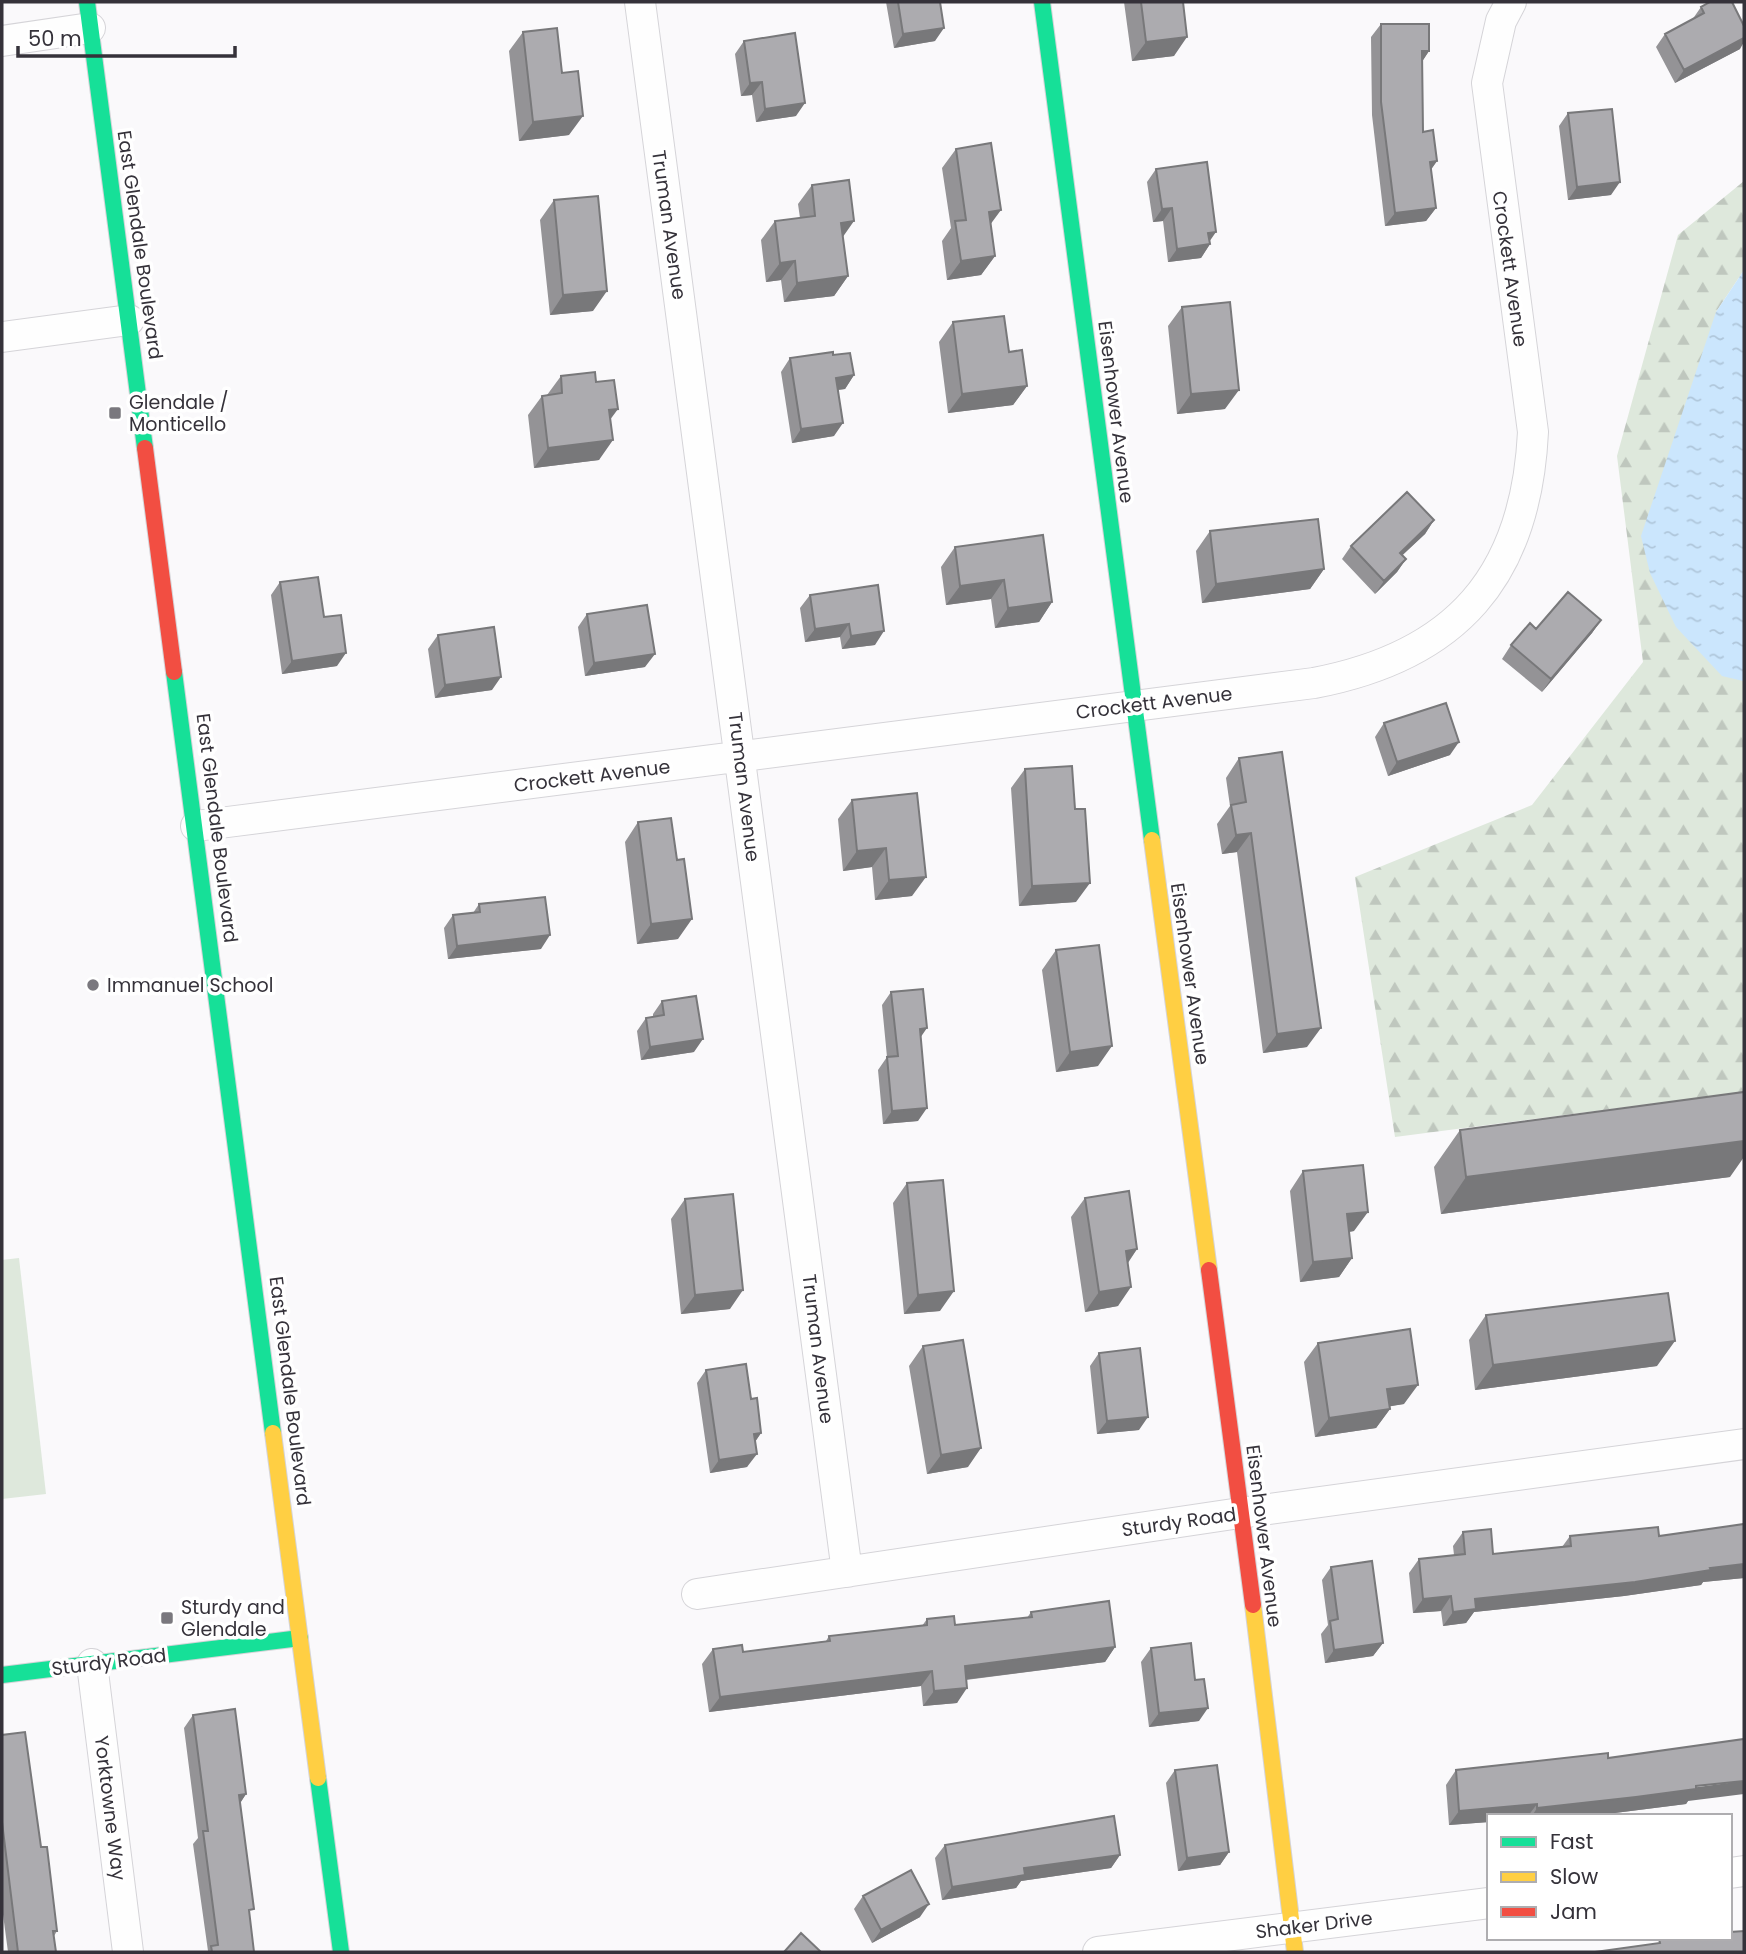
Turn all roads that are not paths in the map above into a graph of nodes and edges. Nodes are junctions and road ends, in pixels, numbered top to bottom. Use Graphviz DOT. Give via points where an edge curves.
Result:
graph roads {
  1 [pos="640,2"];
  2 [pos="1042,2"];
  3 [pos="1511,2"];
  4 [pos="89,15"];
  5 [pos="2,41"];
  6 [pos="129,320"];
  7 [pos="2,337"];
  8 [pos="1132,706"];
  9 [pos="740,757"];
  10 [pos="196,826"];
  11 [pos="1744,1444"];
  12 [pos="1240,1513"];
  13 [pos="847,1572"];
  14 [pos="697,1594"];
  15 [pos="300,1638"];
  16 [pos="92,1664"];
  17 [pos="2,1675"];
  18 [pos="1487,1903"];
  19 [pos="1294,1940"];
  20 [pos="128,1952"];
  21 [pos="341,1952"];
  22 [pos="1098,1952"];
  1 -- 9 [label="street, Truman Avenue"];
  2 -- 8 [label="street, Eisenhower Avenue"];
  3 -- 8 [label="street, Crockett Avenue" via="1501,21 1487,83 1532,432 1531,473 1523,510 1500,565 1461,616 1429,642 1393,662 1314,683"];
  4 -- 5 [label="street"];
  4 -- 6 [label="street, East Glendale Boulevard"];
  6 -- 7 [label="street"];
  6 -- 10 [label="street, East Glendale Boulevard"];
  8 -- 9 [label="street, Crockett Avenue"];
  8 -- 12 [label="street, Eisenhower Avenue"];
  9 -- 10 [label="street, Crockett Avenue"];
  9 -- 13 [label="street, Truman Avenue"];
  10 -- 15 [label="street, East Glendale Boulevard"];
  11 -- 12 [label="street, Sturdy Road"];
  12 -- 13 [label="street, Sturdy Road"];
  12 -- 19 [label="street, Eisenhower Avenue"];
  13 -- 14 [label="street, Sturdy Road"];
  15 -- 16 [label="street, Sturdy Road"];
  15 -- 21 [label="street, East Glendale Boulevard"];
  16 -- 17 [label="street, Sturdy Road"];
  16 -- 20 [label="street, Yorktowne Way"];
  18 -- 19 [label="street, Shaker Drive"];
  19 -- 22 [label="street, Shaker Drive"];
}
